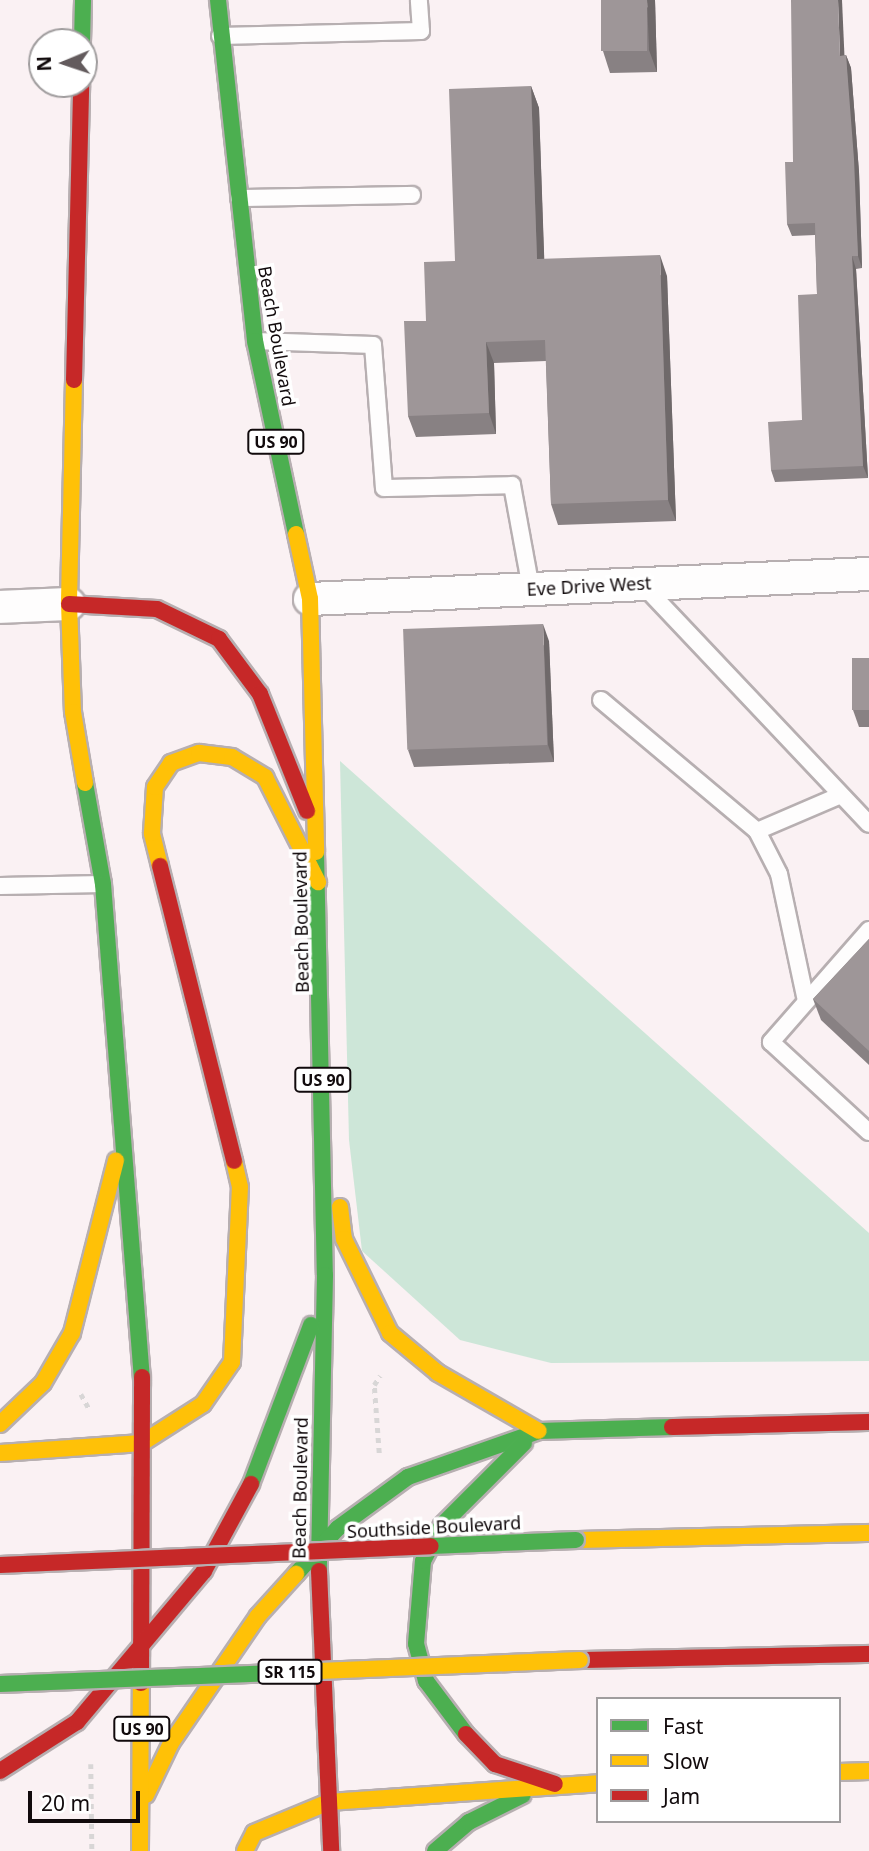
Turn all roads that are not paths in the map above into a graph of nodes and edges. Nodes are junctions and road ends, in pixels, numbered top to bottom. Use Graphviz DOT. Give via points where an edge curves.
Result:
graph roads {
  1 [pos="83,0"];
  2 [pos="218,0"];
  3 [pos="419,0"];
  4 [pos="82,28"];
  5 [pos="219,36"];
  6 [pos="82,98"];
  7 [pos="412,195"];
  8 [pos="236,198"];
  9 [pos="255,341"];
  10 [pos="869,573"];
  11 [pos="642,584"];
  12 [pos="531,589"];
  13 [pos="310,599"];
  14 [pos="69,604"];
  15 [pos="0,607"];
  16 [pos="601,700"];
  17 [pos="841,795"];
  18 [pos="869,824"];
  19 [pos="757,831"];
  20 [pos="319,841"];
  21 [pos="103,884"];
  22 [pos="319,884"];
  23 [pos="0,886"];
  24 [pos="869,930"];
  25 [pos="806,1001"];
  26 [pos="323,1057"];
  27 [pos="125,1129"];
  28 [pos="869,1132"];
  29 [pos="325,1275"];
  30 [pos="869,1422"];
  31 [pos="0,1424"];
  32 [pos="539,1431"];
  33 [pos="142,1443"];
  34 [pos="0,1453"];
  35 [pos="869,1533"];
  36 [pos="318,1547"];
  37 [pos="0,1565"];
  38 [pos="143,1651"];
  39 [pos="869,1654"];
  40 [pos="0,1684"];
  41 [pos="869,1770"];
  42 [pos="0,1771"];
  43 [pos="841,1772"];
  44 [pos="596,1783"];
  45 [pos="555,1784"];
  46 [pos="328,1802"];
  47 [pos="141,1808"];
  48 [pos="140,1851"];
  49 [pos="245,1851"];
  50 [pos="331,1851"];
  51 [pos="435,1851"];
  1 -- 4 [label="highway"];
  2 -- 5 [label="highway, Beach Boulevard / US 90"];
  3 -- 5 [label="lane" via="421,31"];
  5 -- 8 [label="highway, Beach Boulevard / US 90"];
  6 -- 14 [label="highway, US 90"];
  7 -- 8 [label="lane"];
  8 -- 9 [label="highway, Beach Boulevard / US 90"];
  9 -- 12 [label="lane" via="373,345 384,488 512,485"];
  9 -- 13 [label="highway, Beach Boulevard / US 90"];
  10 -- 11 [label="street, Eve Drive West"];
  11 -- 12 [label="street, Eve Drive West"];
  11 -- 17 [label="lane"];
  12 -- 13 [label="street, Eve Drive West"];
  13 -- 20 [label="highway, Beach Boulevard / US 90"];
  14 -- 15 [label="street"];
  14 -- 20 [label="highway" via="157,608 219,639 260,694"];
  14 -- 21 [label="highway, US 90" via="73,712"];
  16 -- 19 [label="lane"];
  17 -- 18 [label="lane"];
  17 -- 19 [label="lane"];
  19 -- 25 [label="lane" via="779,874"];
  20 -- 22 [label="highway, Beach Boulevard / US 90"];
  21 -- 23 [label="lane"];
  21 -- 27 [label="highway, US 90"];
  22 -- 26 [label="highway, Beach Boulevard / US 90"];
  22 -- 33 [label="highway" via="265,777 232,757 199,753 171,763 155,787 152,833 240,1187 238,1292 232,1362 203,1404"];
  24 -- 25 [label="lane"];
  25 -- 28 [label="lane" via="771,1042"];
  26 -- 29 [label="highway, Beach Boulevard / US 90"];
  26 -- 32 [label="highway" via="344,1239 390,1333 438,1373"];
  27 -- 31 [label="highway" via="72,1333 43,1383"];
  27 -- 33 [label="highway, US 90"];
  29 -- 36 [label="highway, Beach Boulevard / US 90"];
  29 -- 38 [label="highway" via="263,1462 204,1571"];
  30 -- 32 [label="highway"];
  32 -- 36 [label="highway" via="408,1477"];
  32 -- 45 [label="highway" via="476,1485 442,1525 423,1561 416,1644 426,1681 472,1743 495,1764"];
  33 -- 34 [label="highway"];
  33 -- 38 [label="highway, US 90"];
  35 -- 37 [label="highway, Southside Boulevard, bridge" via="576,1540"];
  36 -- 46 [label="highway, Beach Boulevard / US 90"];
  36 -- 47 [label="highway" via="258,1616 204,1693 171,1743"];
  38 -- 42 [label="highway" via="77,1722"];
  38 -- 47 [label="highway, US 90"];
  39 -- 40 [label="highway, SR 115, bridge" via="580,1660"];
  41 -- 43 [label="highway"];
  44 -- 45 [label="highway"];
  45 -- 46 [label="highway"];
  45 -- 51 [label="highway" via="493,1807"];
  46 -- 49 [label="highway" via="254,1833"];
  46 -- 50 [label="highway, Beach Boulevard / US 90"];
  47 -- 48 [label="highway, US 90"];
}
